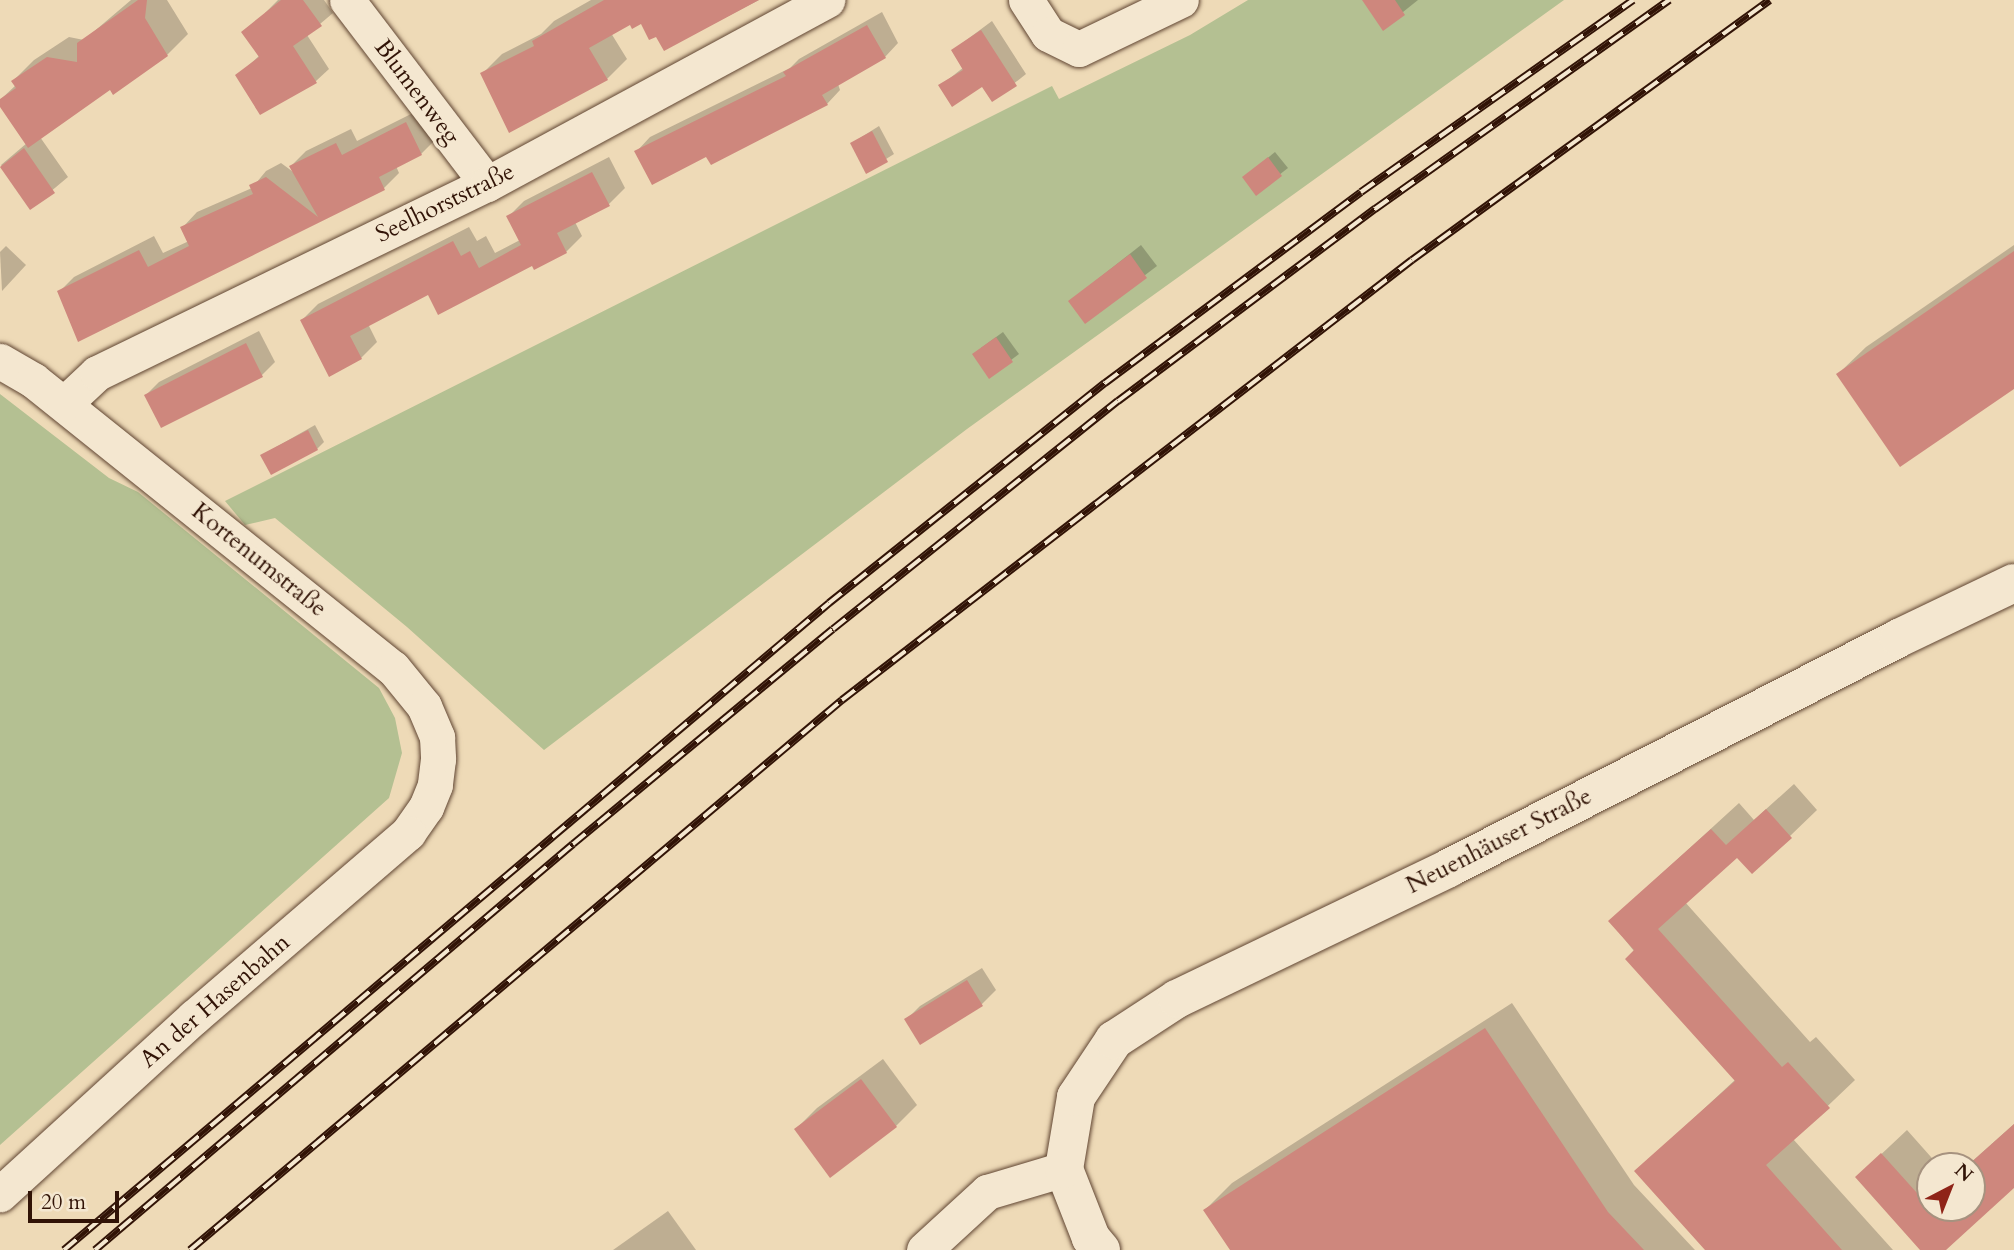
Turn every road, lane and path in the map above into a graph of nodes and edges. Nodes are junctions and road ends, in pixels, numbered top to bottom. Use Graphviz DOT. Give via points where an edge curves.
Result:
graph roads {
  1 [pos="346,0"];
  2 [pos="827,0"];
  3 [pos="1026,0"];
  4 [pos="1181,0"];
  5 [pos="487,184"];
  6 [pos="0,361"];
  7 [pos="64,404"];
  8 [pos="2014,583"];
  9 [pos="426,807"];
  10 [pos="1065,1169"];
  11 [pos="0,1194"];
  12 [pos="924,1250"];
  13 [pos="1101,1250"];
  1 -- 5 [label="street, Blumenweg"];
  2 -- 5 [label="street, Seelhorststraße"];
  3 -- 4 [label="street" via="1048,34 1079,48"];
  5 -- 7 [label="street, Seelhorststraße" via="97,373"];
  6 -- 7 [label="street, Kortenumstraße"];
  7 -- 9 [label="street, Kortenumstraße" via="393,668 425,706 438,737 435,785"];
  8 -- 10 [label="street, Neuenhäuser Straße" via="1449,868 1177,999 1114,1040 1076,1097"];
  9 -- 11 [label="street, An der Hasenbahn" via="384,856 194,1017"];
  10 -- 12 [label="street" via="987,1192"];
  10 -- 13 [label="street" via="1091,1238"];
}
